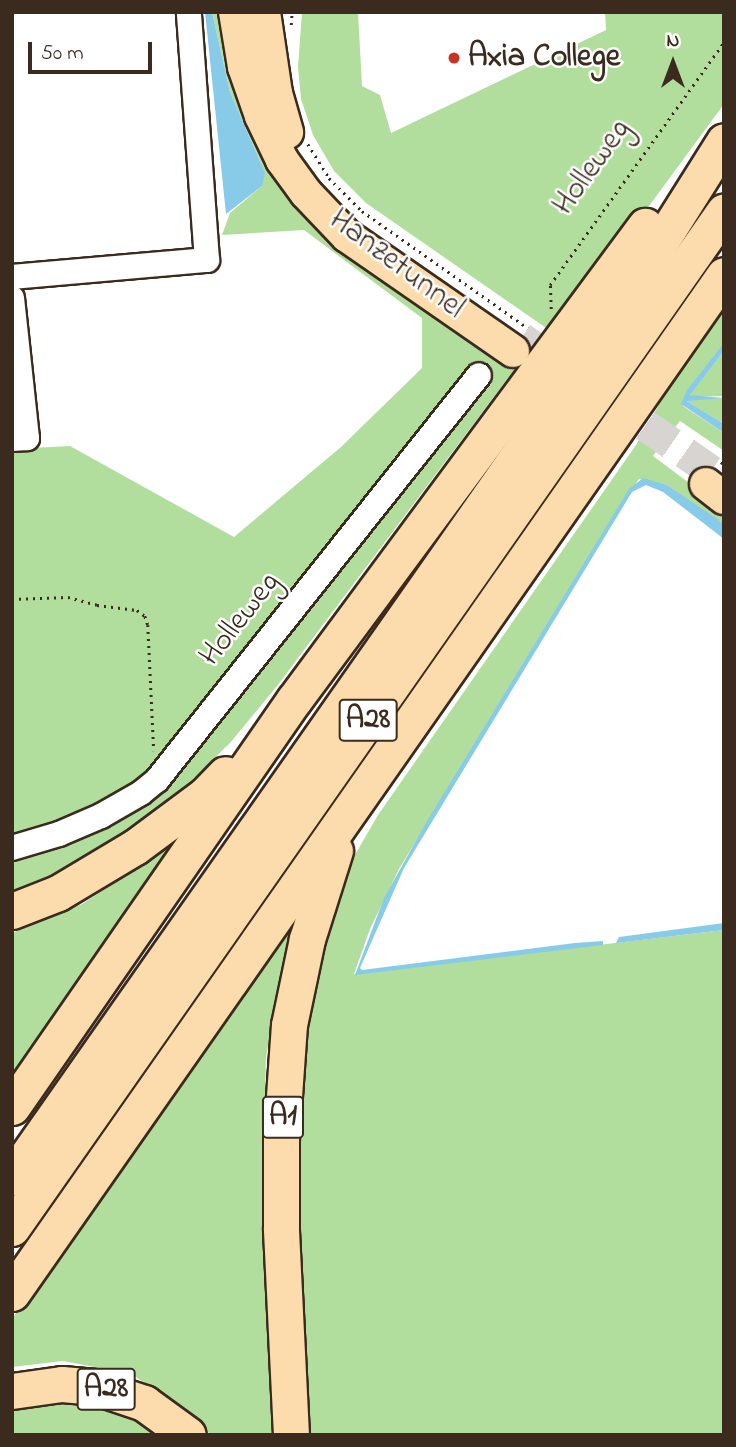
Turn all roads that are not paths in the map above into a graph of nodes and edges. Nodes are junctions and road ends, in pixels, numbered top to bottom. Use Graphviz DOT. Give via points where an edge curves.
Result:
graph roads {
  1 [pos="189,12"];
  2 [pos="235,12"];
  3 [pos="264,12"];
  4 [pos="724,141"];
  5 [pos="689,193"];
  6 [pos="724,211"];
  7 [pos="724,275"];
  8 [pos="12,277"];
  9 [pos="12,298"];
  10 [pos="479,375"];
  11 [pos="12,439"];
  12 [pos="294,700"];
  13 [pos="351,808"];
  14 [pos="12,848"];
  15 [pos="12,911"];
  16 [pos="12,1107"];
  17 [pos="12,1177"];
  18 [pos="12,1228"];
  19 [pos="12,1293"];
  20 [pos="12,1391"];
  21 [pos="188,1435"];
  22 [pos="291,1435"];
  1 -- 8 [label="street" via="207,260"];
  2 -- 3 [label="main road, Hanzetunnel" via="244,67 261,116 282,160 306,193 347,236 521,339 374,236 320,187 294,148 280,111"];
  4 -- 5 [label="highway, A28"];
  5 -- 12 [label="highway, A28" via="662,202"];
  5 -- 17 [label="highway, A28" via="596,346"];
  6 -- 18 [label="highway, A28"];
  7 -- 13 [label="highway, A28"];
  9 -- 11 [label="street" via="27,438"];
  10 -- 14 [label="street, Holleweg" via="170,765 141,793 101,816"];
  12 -- 15 [label="highway, A28" via="195,802 135,847 69,887"];
  12 -- 16 [label="highway, A28"];
  13 -- 19 [label="highway, A28"];
  13 -- 22 [label="highway, A1" via="307,939 289,1025 281,1139 281,1228"];
  20 -- 21 [label="highway, A28" via="62,1384 96,1387 144,1403"];
}
